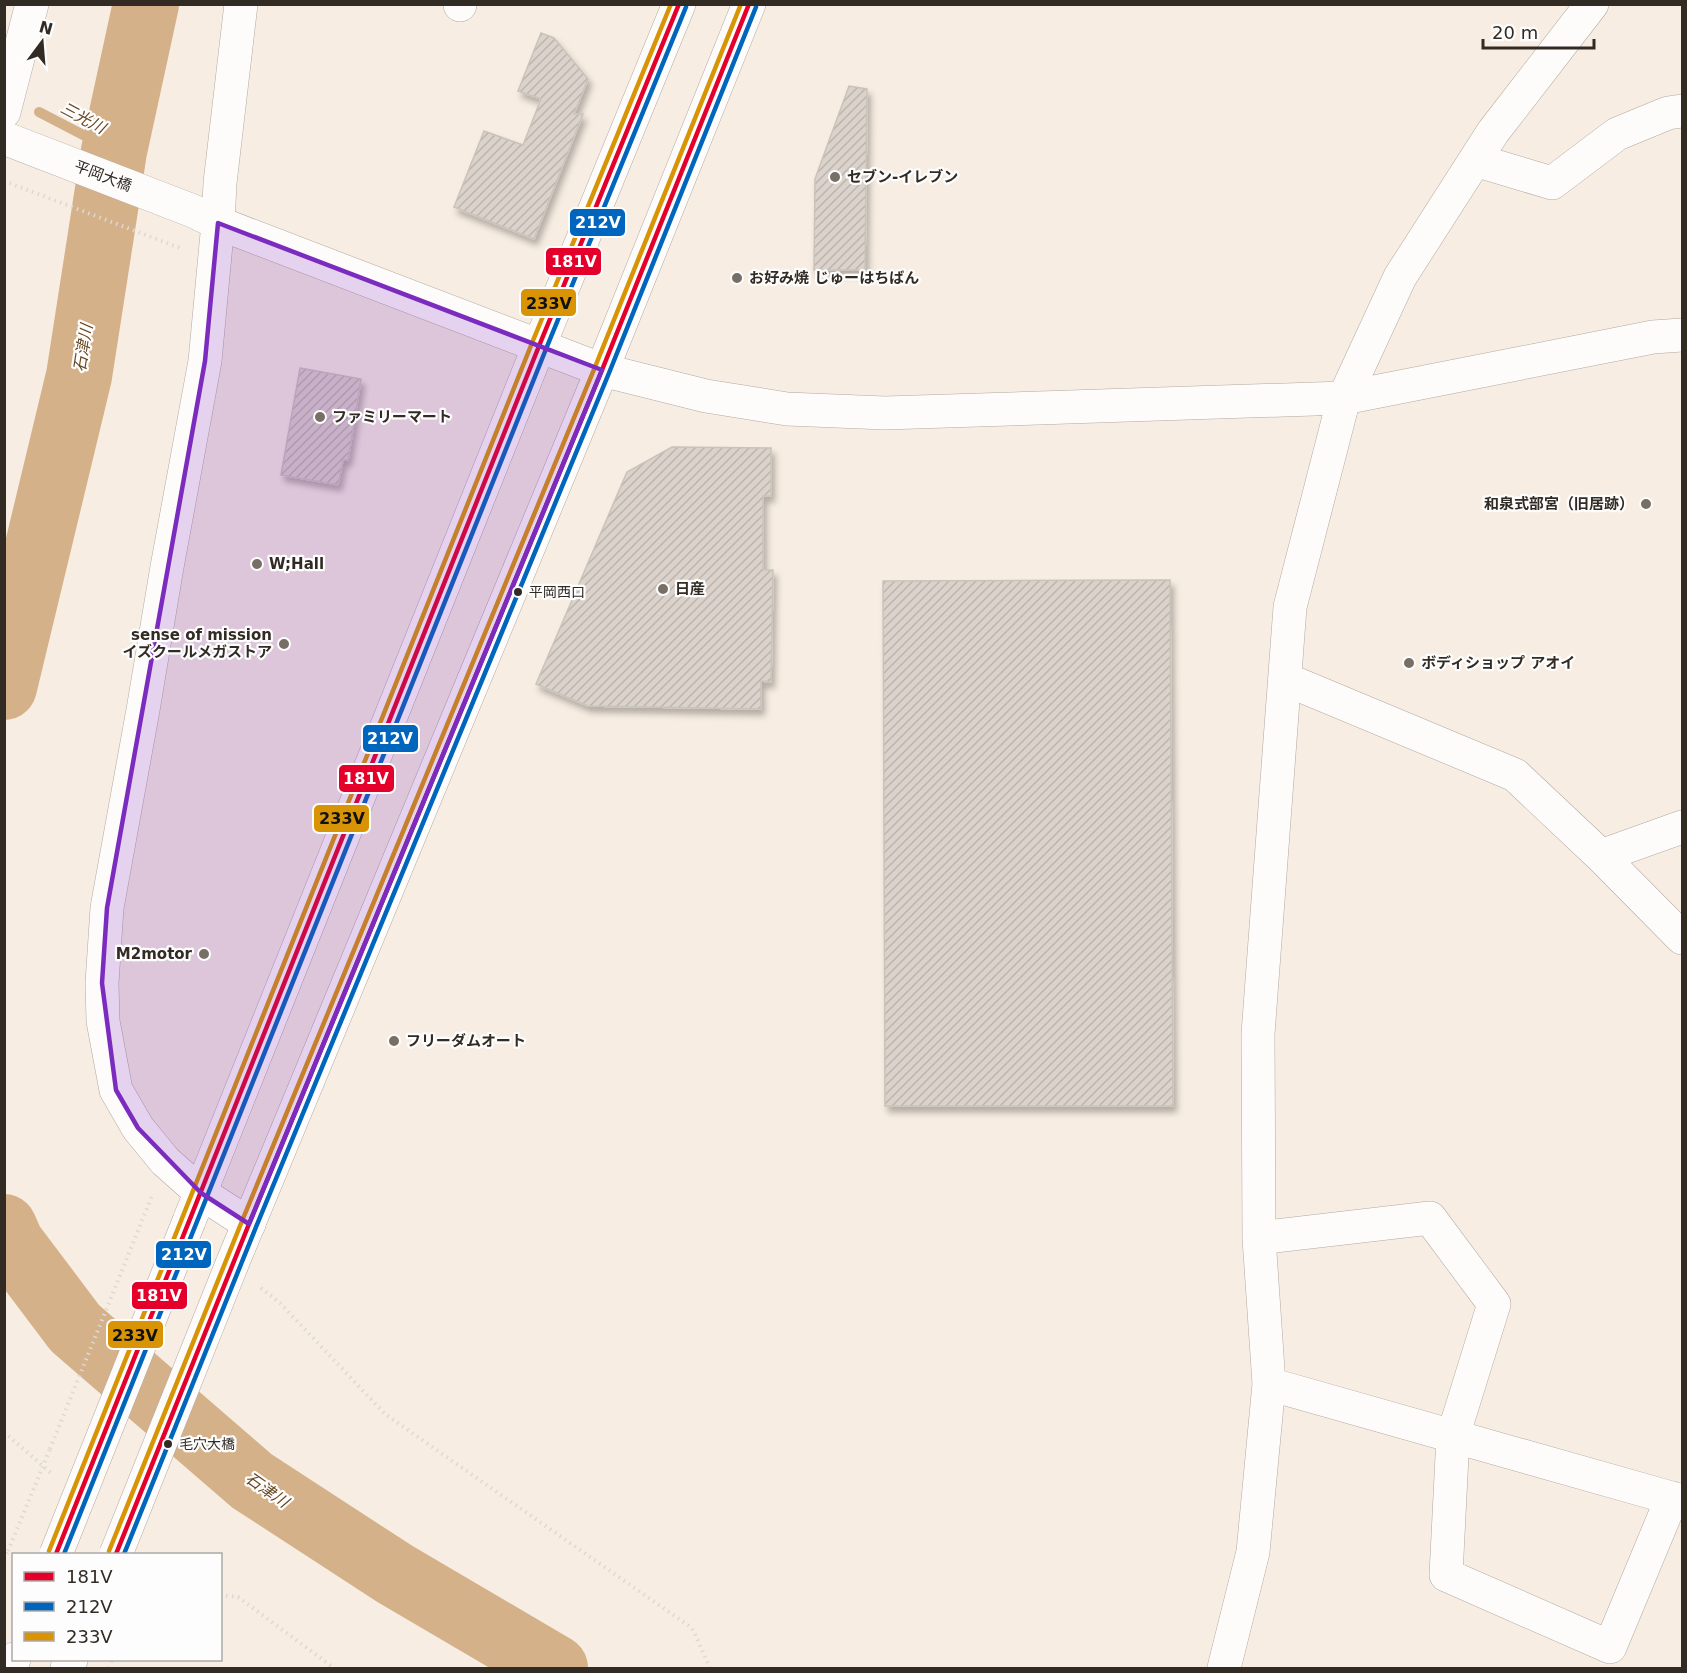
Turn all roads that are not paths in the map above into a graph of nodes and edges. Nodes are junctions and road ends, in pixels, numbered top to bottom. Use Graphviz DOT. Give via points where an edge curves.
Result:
graph roads {
  1 [pos="241,4"];
  2 [pos="679,4"];
  3 [pos="749,4"];
  4 [pos="1592,4"];
  5 [pos="29,7"];
  6 [pos="1683,111"];
  7 [pos="8,130"];
  8 [pos="1475,160"];
  9 [pos="205,217"];
  10 [pos="1683,335"];
  11 [pos="539,346"];
  12 [pos="603,370"];
  13 [pos="1344,398"];
  14 [pos="1285,679"];
  15 [pos="1683,827"];
  16 [pos="1601,856"];
  17 [pos="1683,938"];
  18 [pos="195,1207"];
  19 [pos="249,1224"];
  20 [pos="1259,1238"];
  21 [pos="1269,1384"];
  22 [pos="1453,1436"];
  23 [pos="1677,1500"];
  24 [pos="56,1553"];
  25 [pos="116,1553"];
  26 [pos="1224,1668"];
  1 -- 9 [label="street" via="220,183"];
  2 -- 11 [label="street"];
  3 -- 12 [label="street"];
  4 -- 8 [label="street"];
  5 -- 7 [label="street"];
  6 -- 8 [label="street" via="1668,113 1617,134 1552,183"];
  7 -- 9 [label="street, 平岡大橋"];
  8 -- 13 [label="street" via="1400,277"];
  9 -- 11 [label="street, 平岡大橋"];
  9 -- 18 [label="street" via="205,361 106,908 102,983 103,1021 116,1090 138,1128"];
  10 -- 13 [label="street, 平岡大橋" via="1653,337"];
  11 -- 12 [label="street, 平岡大橋"];
  11 -- 18 [label="street"];
  12 -- 13 [label="street, 平岡大橋" via="706,396 787,409 885,413"];
  12 -- 19 [label="street"];
  13 -- 14 [label="street" via="1290,607"];
  14 -- 16 [label="street" via="1515,775"];
  14 -- 20 [label="street" via="1258,1034"];
  15 -- 16 [label="street"];
  16 -- 17 [label="street"];
  18 -- 19 [label="street"];
  18 -- 24 [label="street, bridge"];
  19 -- 25 [label="street, bridge"];
  20 -- 21 [label="street"];
  20 -- 22 [label="street" via="1430,1218 1494,1304"];
  21 -- 22 [label="street"];
  21 -- 26 [label="street" via="1253,1552"];
  22 -- 23 [label="street"];
  22 -- 23 [label="street" via="1446,1575 1610,1647"];
}
